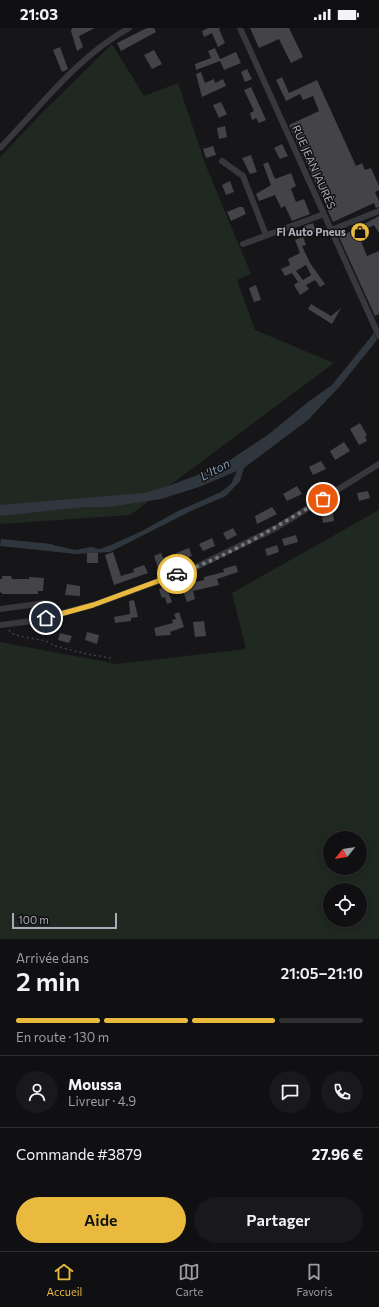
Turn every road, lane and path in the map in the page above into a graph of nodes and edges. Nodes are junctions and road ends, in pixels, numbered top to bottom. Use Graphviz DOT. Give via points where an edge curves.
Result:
graph roads {
  1 [pos="129,28"];
  2 [pos="240,28"];
  3 [pos="0,148"];
  4 [pos="222,161"];
  5 [pos="379,211"];
  6 [pos="324,214"];
  7 [pos="331,230"];
  8 [pos="266,234"];
  9 [pos="243,244"];
  10 [pos="379,336"];
  11 [pos="379,464"];
  12 [pos="0,609"];
  13 [pos="60,614"];
  14 [pos="7,624"];
  15 [pos="0,625"];
  16 [pos="110,658"];
  1 -- 3 [label="street" via="94,50 47,96"];
  2 -- 6 [label="street, RUE JEAN JAURÈS"];
  4 -- 8 [label="street" via="243,176"];
  5 -- 7 [label="street"];
  6 -- 7 [label="street, RUE JEAN JAURÈS"];
  6 -- 8 [label="street"];
  7 -- 10 [label="street, RUE JEAN JAURÈS"];
  8 -- 9 [label="street"];
  11 -- 13 [label="street" via="276,528 192,569 93,605"];
  12 -- 13 [label="street" via="45,603 52,605"];
  13 -- 14 [label="street"];
  14 -- 15 [label="street"];
  14 -- 16 [label="path" via="11,633 19,636"];
}
